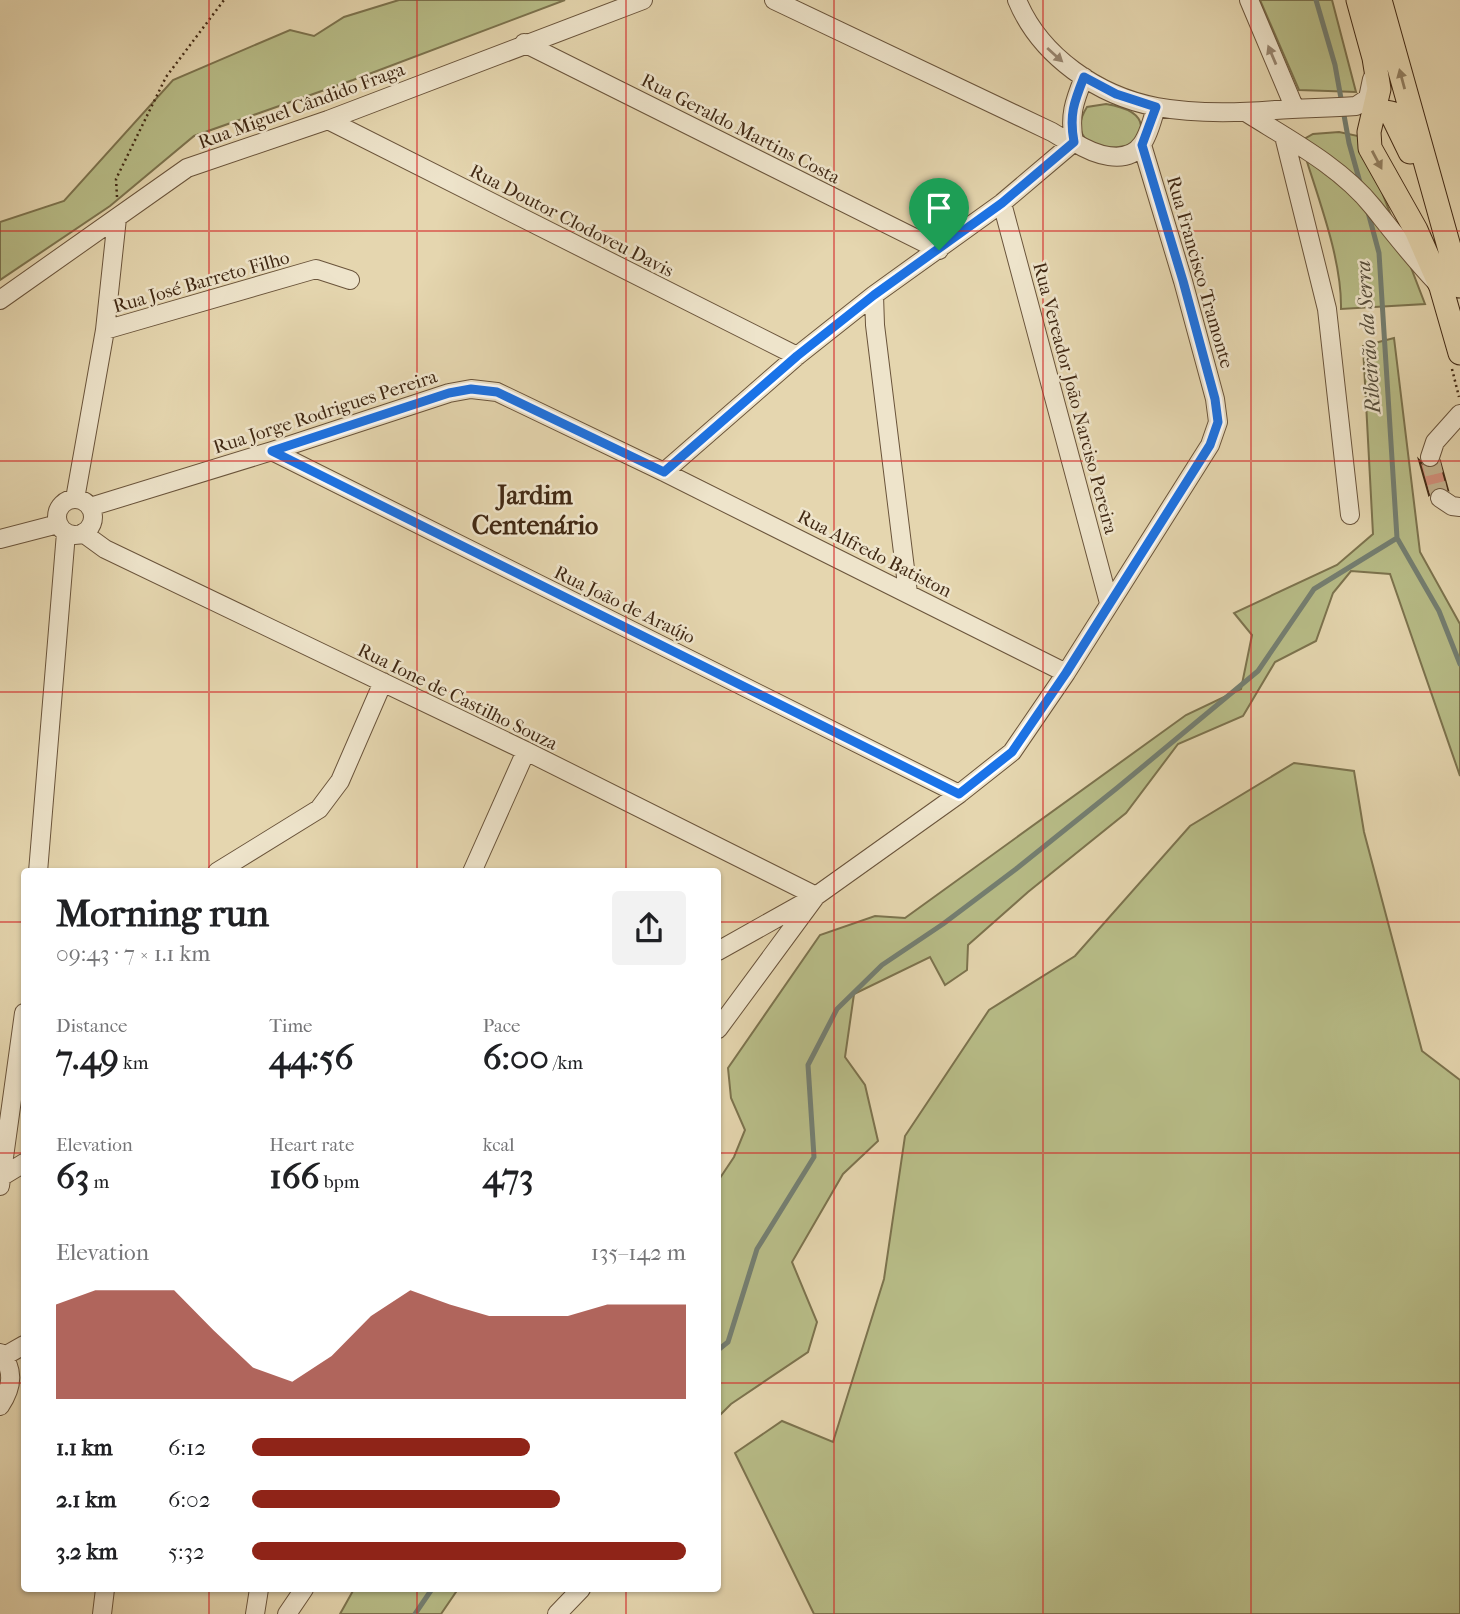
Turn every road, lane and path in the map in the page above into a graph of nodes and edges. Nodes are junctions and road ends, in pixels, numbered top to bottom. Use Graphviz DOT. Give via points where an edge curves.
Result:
graph roads {
  1 [pos="224,0"];
  2 [pos="643,0"];
  3 [pos="774,0"];
  4 [pos="1017,0"];
  5 [pos="1249,0"];
  6 [pos="1359,0"];
  7 [pos="1380,0"];
  8 [pos="524,44"];
  9 [pos="1084,77"];
  10 [pos="1156,107"];
  11 [pos="1366,108"];
  12 [pos="1295,109"];
  13 [pos="1247,114"];
  14 [pos="328,120"];
  15 [pos="1284,136"];
  16 [pos="1073,143"];
  17 [pos="1142,145"];
  18 [pos="1002,203"];
  19 [pos="117,218"];
  20 [pos="939,250"];
  21 [pos="1450,256"];
  22 [pos="349,280"];
  23 [pos="1450,287"];
  24 [pos="874,295"];
  25 [pos="0,300"];
  26 [pos="105,330"];
  27 [pos="1460,353"];
  28 [pos="797,356"];
  29 [pos="1460,414"];
  30 [pos="272,451"];
  31 [pos="1430,457"];
  32 [pos="664,472"];
  33 [pos="1440,498"];
  34 [pos="82,503"];
  35 [pos="1460,507"];
  36 [pos="1350,515"];
  37 [pos="69,530"];
  38 [pos="0,538"];
  39 [pos="908,593"];
  40 [pos="1109,603"];
  41 [pos="1066,673"];
  42 [pos="383,682"];
  43 [pos="526,751"];
  44 [pos="959,794"];
  45 [pos="38,868"];
  46 [pos="223,868"];
  47 [pos="474,868"];
  48 [pos="816,896"];
  49 [pos="721,949"];
  50 [pos="721,1025"];
  51 [pos="21,1035"];
  52 [pos="21,1165"];
  53 [pos="1,1181"];
  54 [pos="21,1346"];
  55 [pos="2,1355"];
  56 [pos="0,1406"];
  57 [pos="105,1592"];
  58 [pos="259,1592"];
  59 [pos="302,1592"];
  60 [pos="578,1592"];
  61 [pos="102,1614"];
  62 [pos="255,1614"];
  63 [pos="287,1614"];
  64 [pos="557,1614"];
  1 -- 19 [label="path" via="166,77 126,156 116,179"];
  2 -- 8 [label="street, Rua Miguel Cândido Fraga"];
  3 -- 16 [label="street"];
  4 -- 9 [label="street, one-way" via="1036,37"];
  12 -- 5 [label="street, one-way"];
  6 -- 11 [label="main road" via="1379,89"];
  21 -- 7 [label="main road, one-way"];
  8 -- 14 [label="street, Rua Miguel Cândido Fraga"];
  8 -- 20 [label="street, Rua Geraldo Martins Costa"];
  9 -- 10 [label="street"];
  9 -- 16 [label="street" via="1072,108"];
  10 -- 13 [label="street"];
  10 -- 17 [label="street"];
  11 -- 12 [label="street"];
  11 -- 21 [label="main road" via="1391,113 1396,120"];
  11 -- 23 [label="main road, one-way" via="1370,148"];
  12 -- 13 [label="street"];
  13 -- 15 [label="street"];
  14 -- 19 [label="street, Rua Miguel Cândido Fraga" via="187,167"];
  14 -- 28 [label="street, Rua Doutor Clodoveu Davis"];
  15 -- 23 [label="street" via="1340,175 1373,207 1419,265"];
  15 -- 36 [label="street" via="1327,309"];
  16 -- 17 [label="street" via="1116,157"];
  16 -- 18 [label="street"];
  17 -- 40 [label="street, Rua Francisco Tramonte" via="1183,281 1218,422 1210,445"];
  18 -- 20 [label="street"];
  18 -- 40 [label="street, Rua Vereador João Narciso Pereira"];
  19 -- 25 [label="street, Rua Miguel Cândido Fraga"];
  19 -- 26 [label="street"];
  20 -- 24 [label="street"];
  21 -- 23 [label="main road"];
  22 -- 26 [label="street, Rua José Barreto Filho" via="316,270"];
  23 -- 27 [label="main road"];
  24 -- 28 [label="street"];
  24 -- 39 [label="street"];
  26 -- 34 [label="street"];
  28 -- 32 [label="street"];
  29 -- 31 [label="street" via="1435,442"];
  30 -- 32 [label="street, Rua Jorge Rodrigues Pereira" via="471,389 497,392"];
  30 -- 34 [label="street, Rua Jorge Rodrigues Pereira"];
  30 -- 44 [label="street, Rua João de Araújo"];
  32 -- 39 [label="street, Rua Alfredo Batiston"];
  33 -- 35 [label="street"];
  34 -- 37 [label="street" via="93,519 91,524"];
  34 -- 37 [label="street" via="64,503 57,513"];
  37 -- 38 [label="street"];
  37 -- 42 [label="street, Rua Ione de Castilho Souza"];
  37 -- 45 [label="street"];
  39 -- 41 [label="street, Rua Alfredo Batiston"];
  40 -- 41 [label="street, Rua Francisco Tramonte"];
  41 -- 44 [label="street, Rua Francisco Tramonte" via="1012,752"];
  42 -- 43 [label="street, Rua Ione de Castilho Souza"];
  42 -- 46 [label="street" via="340,781 319,809"];
  43 -- 47 [label="street"];
  43 -- 48 [label="street, Rua Ione de Castilho Souza"];
  44 -- 48 [label="street, Rua Francisco Tramonte"];
  48 -- 49 [label="street, Rua Francisco Tramonte"];
  48 -- 50 [label="street"];
  51 -- 53 [label="street"];
  52 -- 53 [label="street"];
  54 -- 55 [label="street"];
  55 -- 56 [label="street" via="11,1382"];
  57 -- 61 [label="street"];
  58 -- 62 [label="street"];
  59 -- 63 [label="street"];
  60 -- 64 [label="street"];
}
